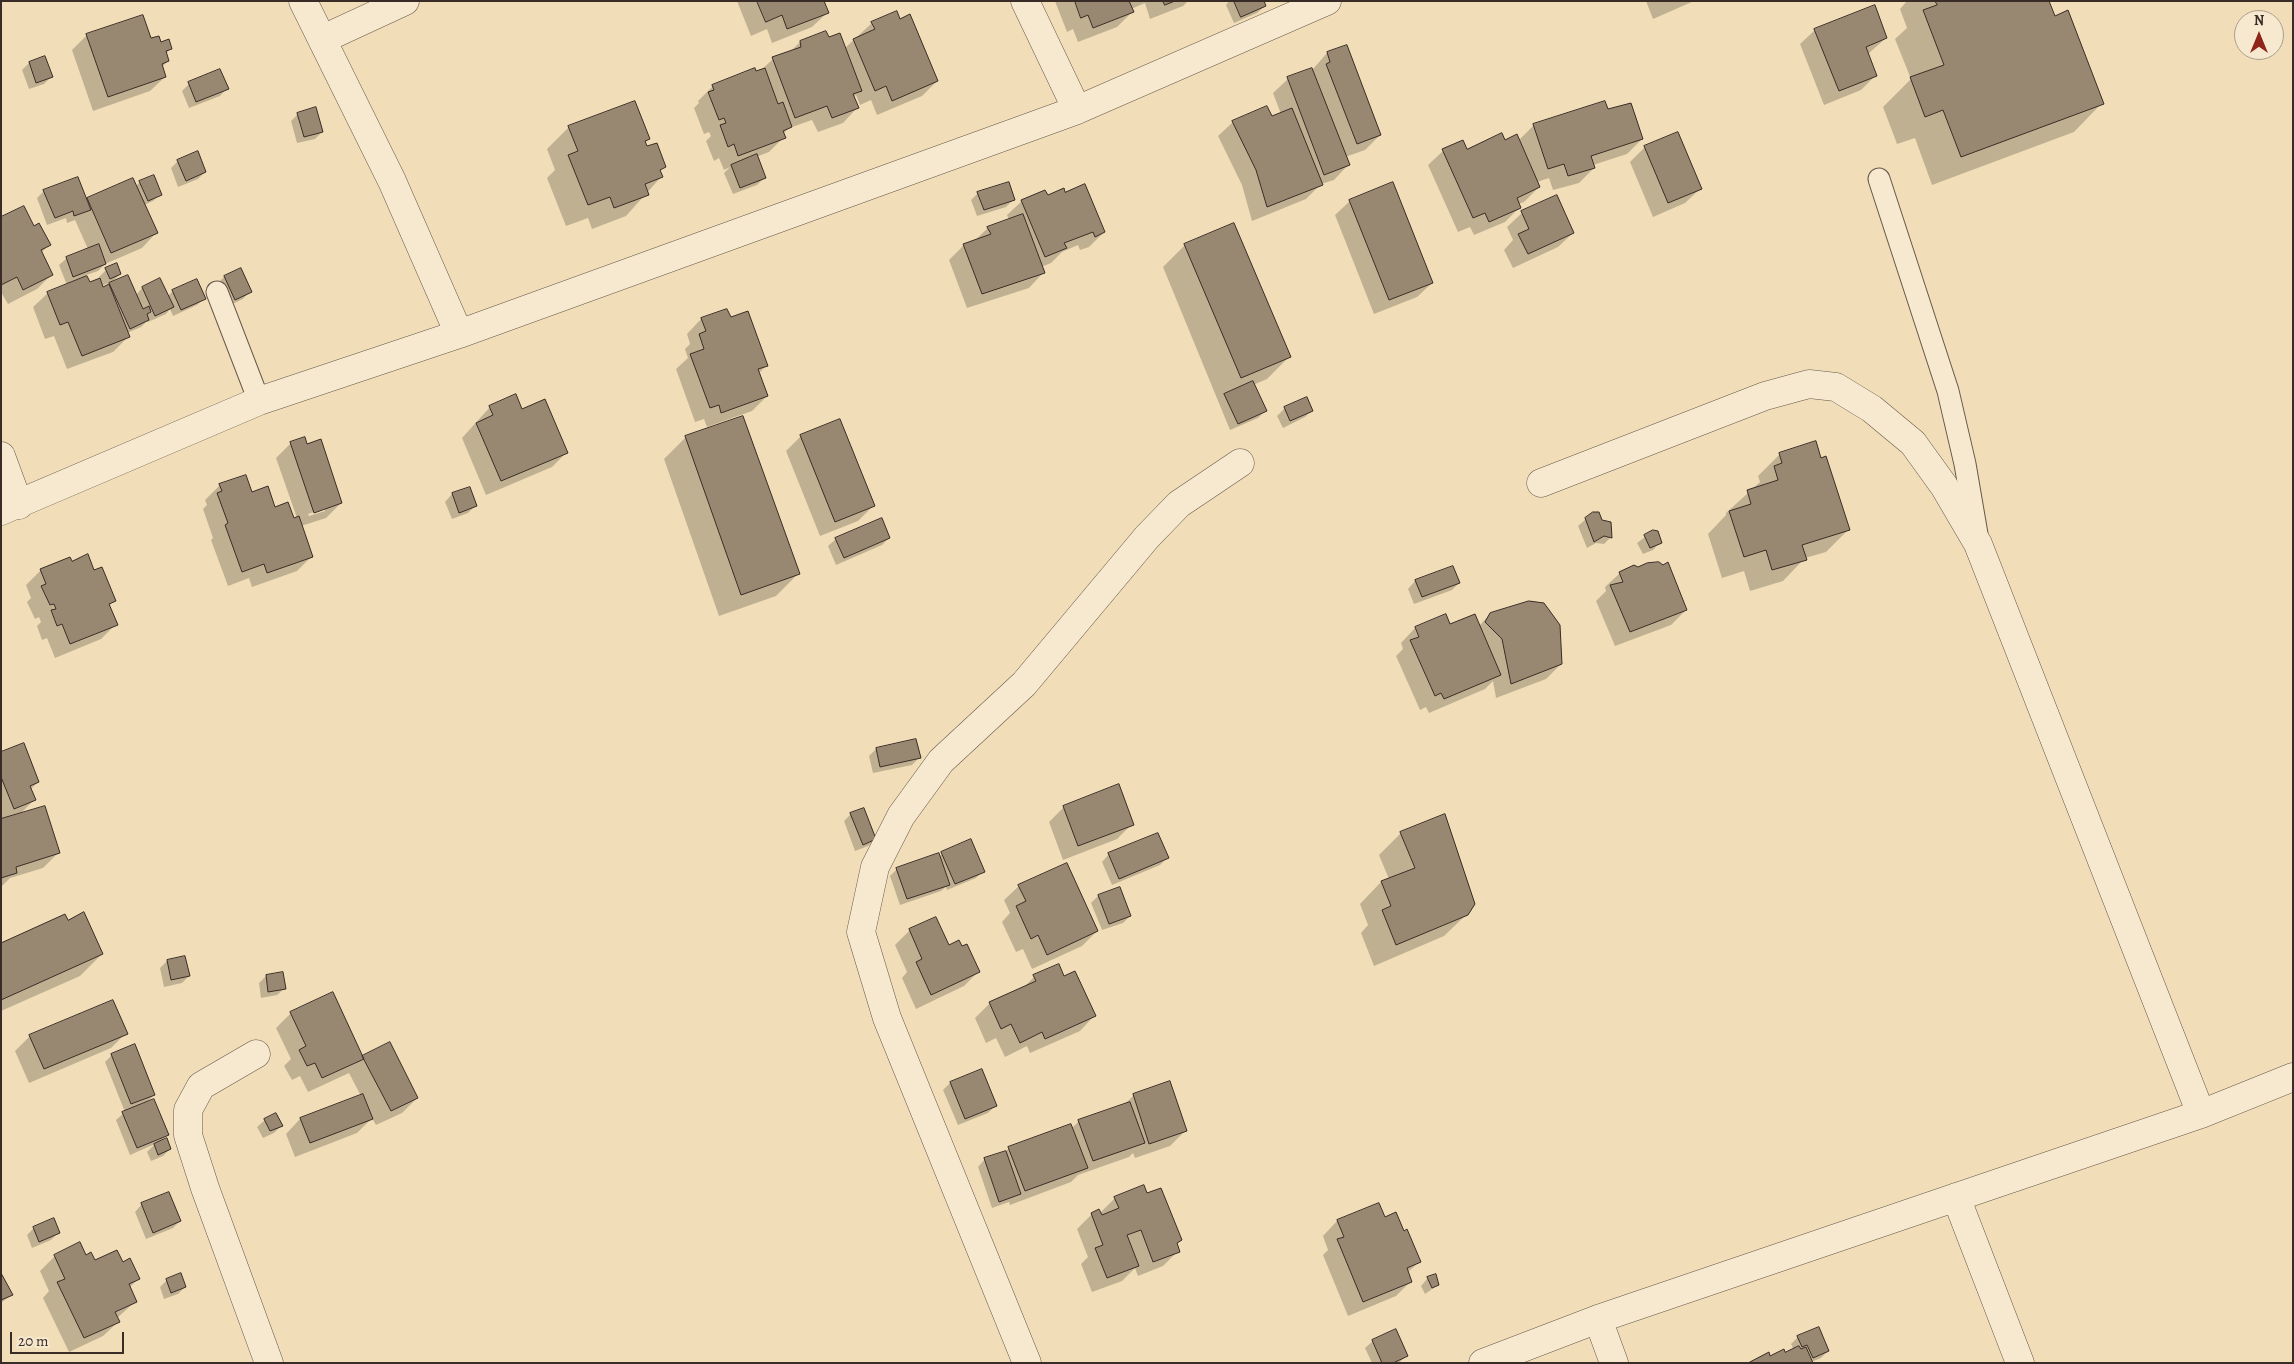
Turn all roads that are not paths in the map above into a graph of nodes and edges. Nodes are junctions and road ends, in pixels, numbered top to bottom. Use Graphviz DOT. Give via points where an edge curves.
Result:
graph roads {
  1 [pos="303,1"];
  2 [pos="405,1"];
  3 [pos="1025,1"];
  4 [pos="1328,1"];
  5 [pos="323,39"];
  6 [pos="1077,110"];
  7 [pos="1879,179"];
  8 [pos="217,292"];
  9 [pos="459,334"];
  10 [pos="259,401"];
  11 [pos="1,456"];
  12 [pos="1240,463"];
  13 [pos="1541,483"];
  14 [pos="10,508"];
  15 [pos="1978,544"];
  16 [pos="256,1054"];
  17 [pos="2293,1077"];
  18 [pos="2201,1114"];
  19 [pos="1956,1197"];
  20 [pos="1598,1319"];
  21 [pos="269,1363"];
  22 [pos="1027,1363"];
  23 [pos="1483,1363"];
  24 [pos="1614,1363"];
  25 [pos="2020,1363"];
  1 -- 5 [label="street"];
  2 -- 5 [label="street"];
  3 -- 6 [label="street"];
  4 -- 6 [label="street"];
  5 -- 9 [label="street" via="406,212"];
  6 -- 9 [label="street"];
  7 -- 15 [label="lane" via="1948,391 1965,464"];
  8 -- 10 [label="lane"];
  9 -- 10 [label="street"];
  10 -- 14 [label="street"];
  11 -- 14 [label="street"];
  12 -- 22 [label="street" via="1179,504 1147,537 1024,684 941,761 901,816 875,867 861,932 887,1018"];
  13 -- 15 [label="street" via="1765,396 1809,384 1836,387 1872,409 1913,443 1944,486"];
  15 -- 18 [label="street"];
  16 -- 21 [label="street" via="202,1086 188,1110 188,1135"];
  17 -- 18 [label="street"];
  18 -- 19 [label="street"];
  19 -- 20 [label="street"];
  19 -- 25 [label="street"];
  20 -- 23 [label="street"];
  20 -- 24 [label="street"];
}
